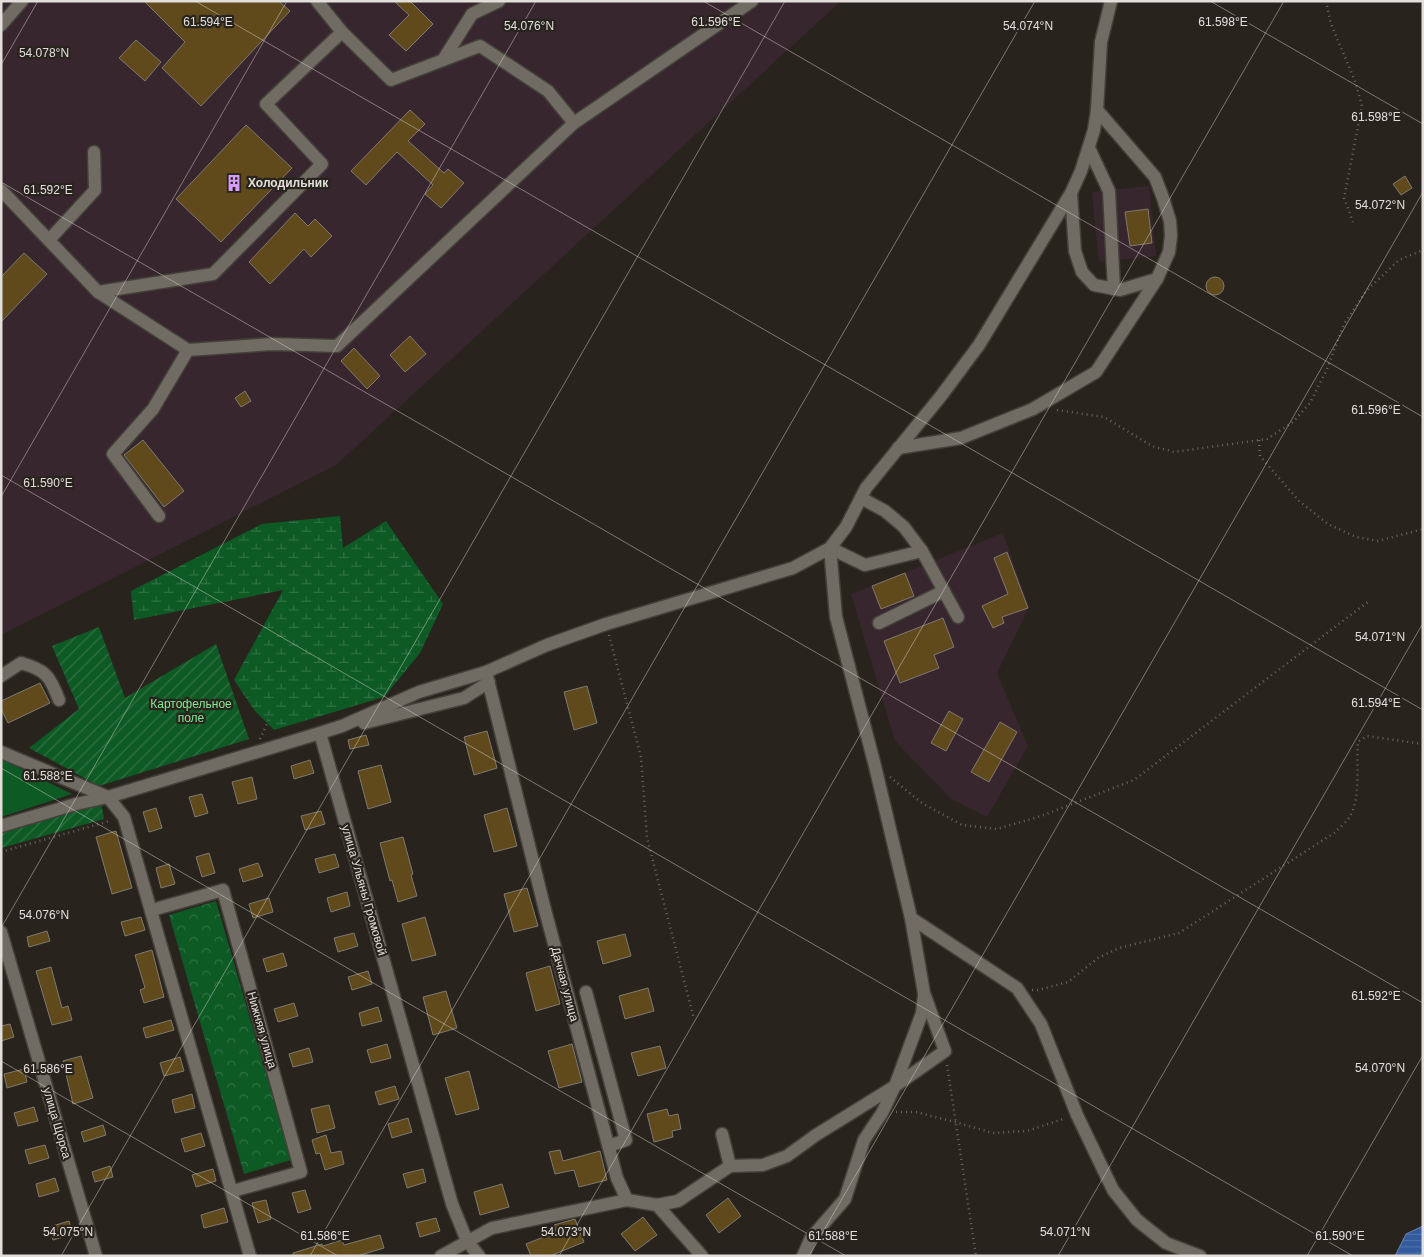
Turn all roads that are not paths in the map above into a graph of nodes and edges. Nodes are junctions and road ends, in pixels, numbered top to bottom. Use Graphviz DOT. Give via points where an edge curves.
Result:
graph roads {
  1 [pos="317,1"];
  2 [pos="499,1"];
  3 [pos="752,1"];
  4 [pos="1111,1"];
  5 [pos="20,2"];
  6 [pos="1,25"];
  7 [pos="342,32"];
  8 [pos="443,60"];
  9 [pos="1097,110"];
  10 [pos="574,123"];
  11 [pos="1089,148"];
  12 [pos="94,152"];
  13 [pos="1,190"];
  14 [pos="1071,193"];
  15 [pos="49,240"];
  16 [pos="1157,279"];
  17 [pos="1114,289"];
  18 [pos="98,292"];
  19 [pos="188,350"];
  20 [pos="898,448"];
  21 [pos="861,498"];
  22 [pos="159,516"];
  23 [pos="830,548"];
  24 [pos="922,551"];
  25 [pos="944,591"];
  26 [pos="958,617"];
  27 [pos="879,623"];
  28 [pos="1,676"];
  29 [pos="487,677"];
  30 [pos="59,700"];
  31 [pos="342,726"];
  32 [pos="320,733"];
  33 [pos="1,752"];
  34 [pos="108,797"];
  35 [pos="1,826"];
  36 [pos="152,910"];
  37 [pos="911,918"];
  38 [pos="1,932"];
  39 [pos="586,992"];
  40 [pos="924,993"];
  41 [pos="895,1086"];
  42 [pos="722,1134"];
  43 [pos="609,1146"];
  44 [pos="730,1166"];
  45 [pos="232,1191"];
  46 [pos="627,1200"];
  47 [pos="657,1205"];
  48 [pos="467,1241"];
  49 [pos="96,1256"];
  50 [pos="250,1256"];
  51 [pos="441,1256"];
  52 [pos="479,1256"];
  53 [pos="702,1256"];
  54 [pos="803,1256"];
  55 [pos="1200,1256"];
  1 -- 7 [label="street"];
  2 -- 8 [label="street" via="472,14"];
  3 -- 10 [label="street"];
  4 -- 9 [label="street" via="1101,42"];
  5 -- 6 [label="street"];
  7 -- 8 [label="street" via="391,80"];
  7 -- 18 [label="street" via="266,104 322,164 213,274"];
  8 -- 10 [label="street" via="480,46 548,91"];
  9 -- 11 [label="street"];
  9 -- 16 [label="street" via="1154,178 1164,198 1171,236 1169,252"];
  10 -- 19 [label="street" via="337,346 272,344"];
  11 -- 14 [label="street"];
  11 -- 17 [label="street" via="1109,191"];
  12 -- 15 [label="street" via="95,190"];
  13 -- 15 [label="street"];
  14 -- 17 [label="street" via="1075,251 1082,272 1094,285"];
  14 -- 20 [label="street" via="979,345"];
  15 -- 18 [label="street"];
  16 -- 17 [label="street"];
  16 -- 20 [label="street" via="1096,372 1033,409 961,438"];
  18 -- 19 [label="street"];
  19 -- 22 [label="street" via="153,409 113,454"];
  20 -- 21 [label="street"];
  21 -- 23 [label="street" via="846,527"];
  21 -- 24 [label="street" via="885,511 904,527"];
  23 -- 24 [label="street" via="865,565"];
  23 -- 29 [label="street" via="793,568 547,645"];
  23 -- 37 [label="street" via="836,617 876,766"];
  24 -- 25 [label="street"];
  25 -- 26 [label="street"];
  25 -- 27 [label="street"];
  28 -- 30 [label="street" via="21,663 39,668 52,682"];
  29 -- 31 [label="street" via="418,692"];
  29 -- 31 [label="street" via="464,698"];
  29 -- 43 [label="street, Дачная улица" via="545,910"];
  31 -- 32 [label="street"];
  32 -- 34 [label="street"];
  32 -- 48 [label="street, улица Ульяны Громовой" via="452,1204"];
  33 -- 34 [label="street"];
  34 -- 35 [label="street"];
  34 -- 36 [label="street" via="124,817"];
  36 -- 45 [label="street"];
  36 -- 45 [label="street, Нижняя улица" via="222,890 225,899 301,1172"];
  37 -- 40 [label="street"];
  37 -- 55 [label="street" via="1018,988 1041,1024 1077,1114 1113,1190 1137,1220 1166,1243"];
  38 -- 49 [label="street, улица Щорса"];
  39 -- 43 [label="street" via="626,1140"];
  40 -- 41 [label="street" via="922,1013"];
  40 -- 41 [label="street" via="945,1051"];
  41 -- 44 [label="street" via="788,1156 763,1165"];
  41 -- 54 [label="street" via="864,1140 845,1199 811,1238"];
  42 -- 44 [label="street"];
  43 -- 46 [label="street, Дачная улица" via="617,1178"];
  44 -- 47 [label="street" via="678,1201"];
  45 -- 50 [label="street"];
  46 -- 47 [label="street"];
  46 -- 48 [label="street" via="492,1228"];
  47 -- 53 [label="street"];
  48 -- 51 [label="street"];
  48 -- 52 [label="street, улица Ульяны Громовой"];
}
